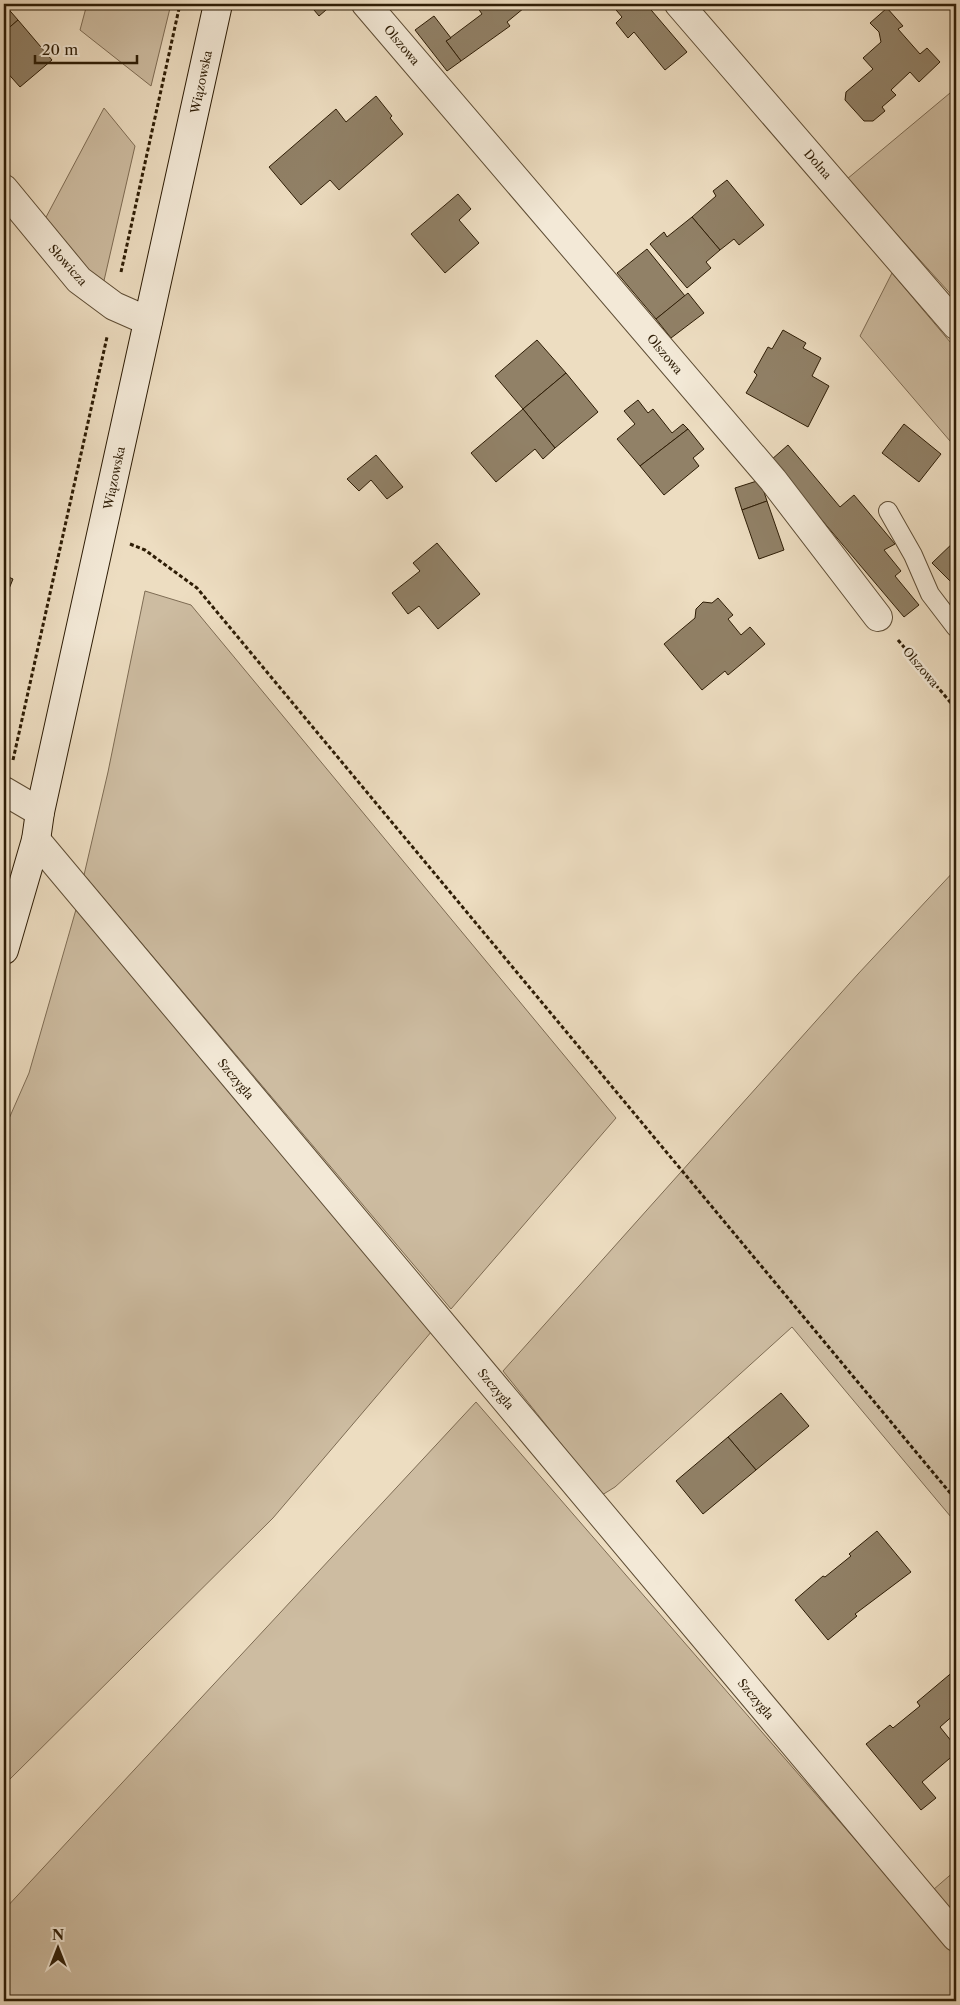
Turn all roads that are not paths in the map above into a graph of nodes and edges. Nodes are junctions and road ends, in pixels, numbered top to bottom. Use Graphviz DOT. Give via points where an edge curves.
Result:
graph roads {
  1 [pos="218,4"];
  2 [pos="366,4"];
  3 [pos="679,4"];
  4 [pos="4,190"];
  5 [pos="148,321"];
  6 [pos="956,325"];
  7 [pos="888,511"];
  8 [pos="878,617"];
  9 [pos="956,628"];
  10 [pos="5,792"];
  11 [pos="40,812"];
  12 [pos="36,840"];
  13 [pos="4,950"];
  14 [pos="956,1937"];
  1 -- 5 [label="street, Wiązowska"];
  2 -- 8 [label="street, Olszowa" via="773,480"];
  3 -- 6 [label="street, Dolna"];
  4 -- 5 [label="street, Słowicza" via="79,280 114,306"];
  5 -- 11 [label="street, Wiązowska"];
  7 -- 9 [label="lane" via="930,594"];
  10 -- 11 [label="street"];
  11 -- 12 [label="street, Wiązowska"];
  12 -- 13 [label="street, Wiązowska"];
  12 -- 14 [label="street, Szczygla"];
}
